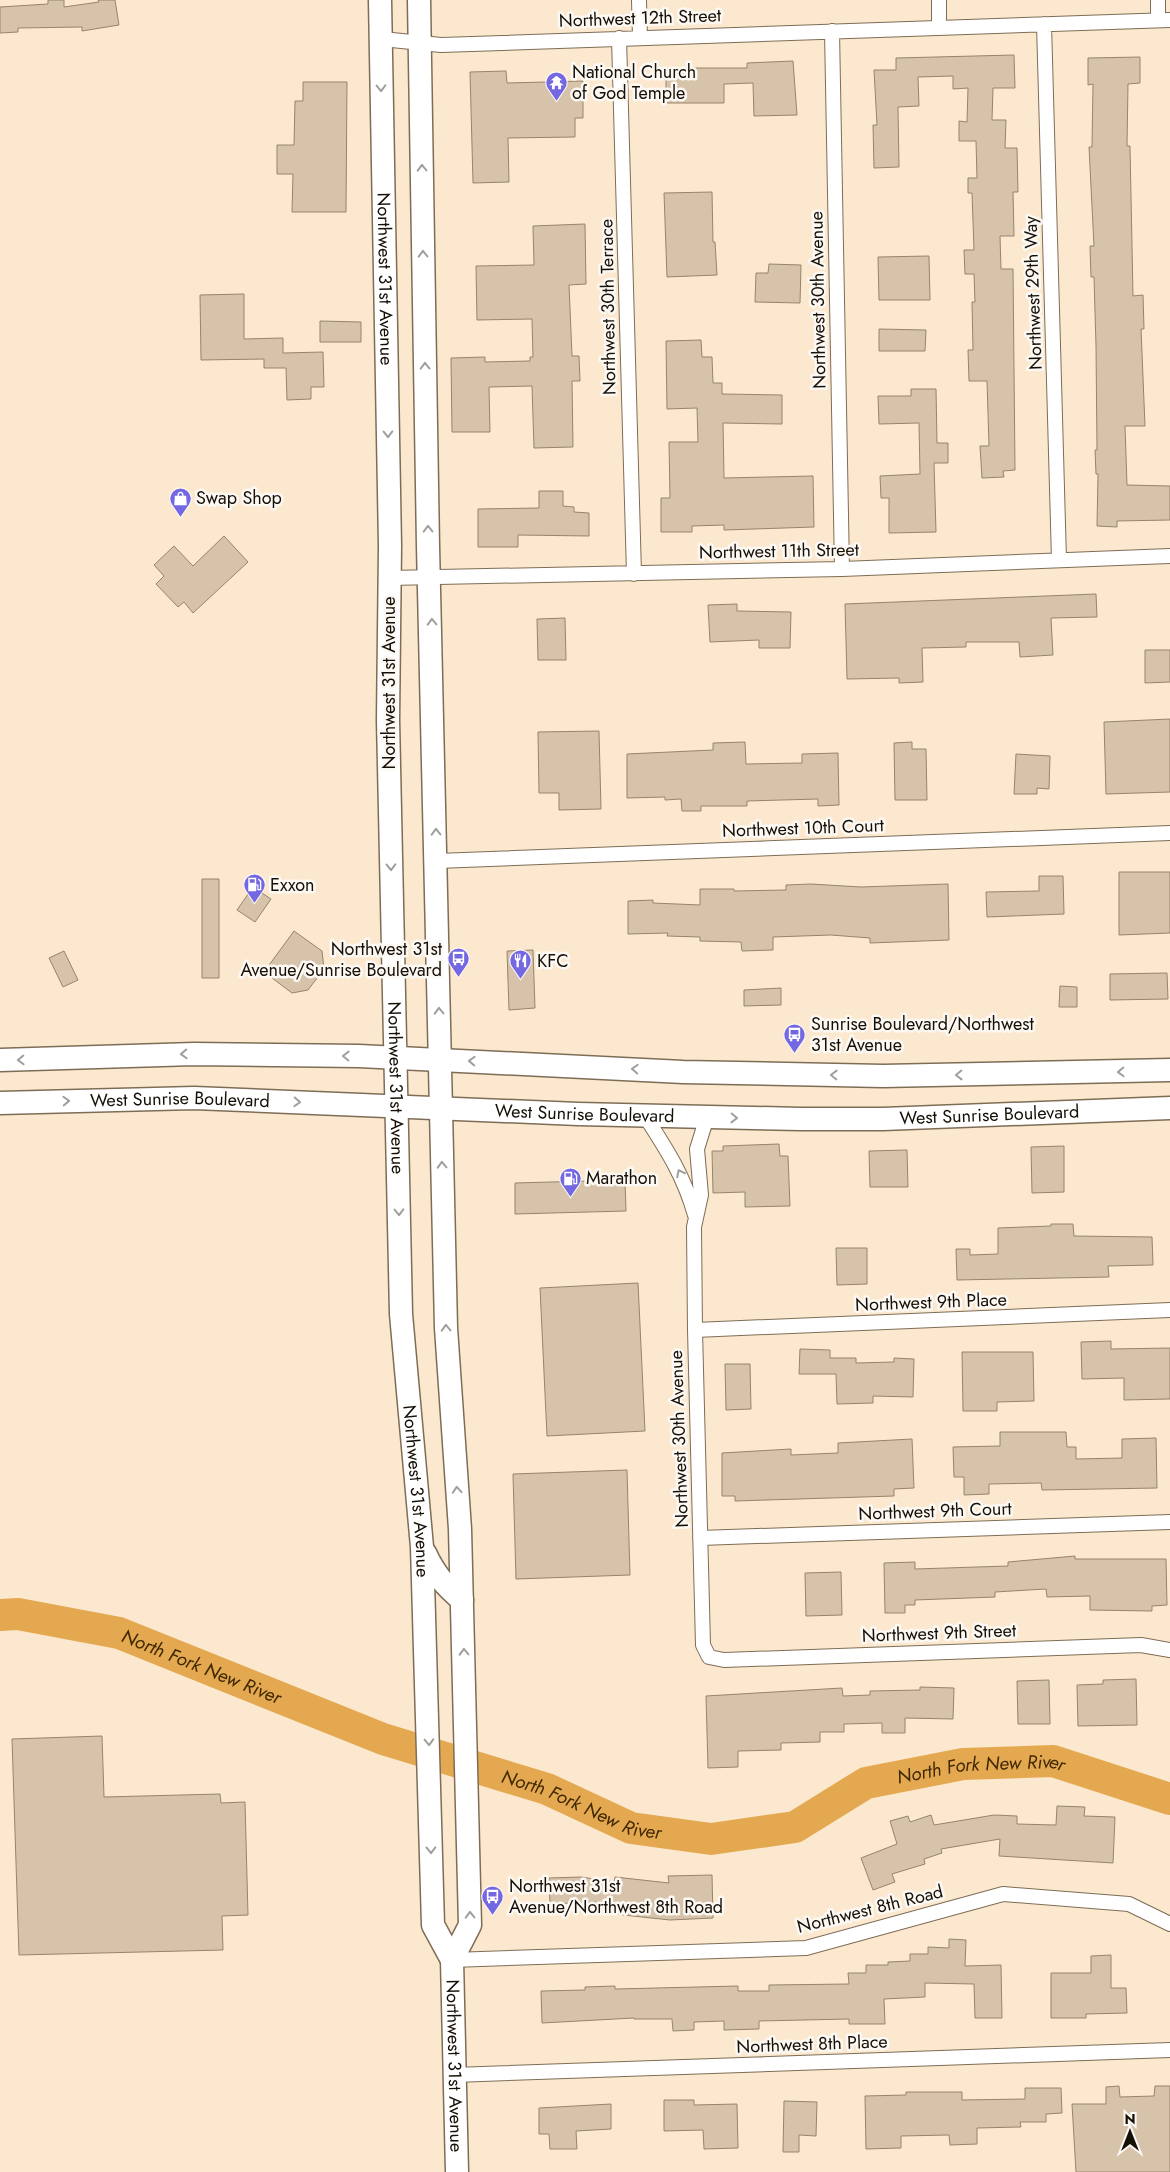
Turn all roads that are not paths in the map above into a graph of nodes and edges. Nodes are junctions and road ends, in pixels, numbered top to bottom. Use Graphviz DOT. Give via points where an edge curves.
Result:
graph roads {
  1 [pos="380,0"];
  2 [pos="419,0"];
  3 [pos="639,0"];
  4 [pos="938,0"];
  5 [pos="1158,0"];
  6 [pos="1164,20"];
  7 [pos="1044,24"];
  8 [pos="939,28"];
  9 [pos="832,31"];
  10 [pos="640,37"];
  11 [pos="619,38"];
  12 [pos="382,39"];
  13 [pos="419,43"];
  14 [pos="1170,556"];
  15 [pos="1059,560"];
  16 [pos="842,569"];
  17 [pos="634,574"];
  18 [pos="430,577"];
  19 [pos="389,578"];
  20 [pos="1170,833"];
  21 [pos="436,861"];
  22 [pos="395,1058"];
  23 [pos="0,1060"];
  24 [pos="440,1060"];
  25 [pos="1170,1070"];
  26 [pos="0,1104"];
  27 [pos="1165,1106"];
  28 [pos="396,1107"];
  29 [pos="441,1109"];
  30 [pos="645,1116"];
  31 [pos="707,1117"];
  32 [pos="696,1219"];
  33 [pos="1170,1310"];
  34 [pos="694,1330"];
  35 [pos="1170,1522"];
  36 [pos="700,1538"];
  37 [pos="422,1547"];
  38 [pos="462,1600"];
  39 [pos="1170,1650"];
  40 [pos="709,1657"];
  41 [pos="1170,1924"];
  42 [pos="452,1960"];
  43 [pos="1170,2050"];
  44 [pos="454,2075"];
  45 [pos="457,2172"];
  1 -- 12 [label="main road, Northwest 31st Avenue"];
  2 -- 13 [label="main road, Northwest 31st Avenue"];
  3 -- 10 [label="street"];
  4 -- 8 [label="street"];
  5 -- 6 [label="street"];
  6 -- 7 [label="street, Northwest 12th Street"];
  7 -- 8 [label="street, Northwest 12th Street"];
  7 -- 15 [label="street, Northwest 29th Way"];
  8 -- 9 [label="street, Northwest 12th Street"];
  9 -- 10 [label="street, Northwest 12th Street"];
  9 -- 16 [label="street, Northwest 30th Avenue"];
  10 -- 11 [label="street, Northwest 12th Street"];
  11 -- 13 [label="street, Northwest 12th Street" via="441,45"];
  11 -- 17 [label="street, Northwest 30th Terrace"];
  12 -- 13 [label="street, Northwest 12th Street"];
  12 -- 19 [label="main road, Northwest 31st Avenue, one-way"];
  18 -- 13 [label="main road, Northwest 31st Avenue, one-way"];
  14 -- 15 [label="street, Northwest 11th Street"];
  15 -- 16 [label="street, Northwest 11th Street"];
  16 -- 17 [label="street, Northwest 11th Street"];
  17 -- 18 [label="street, Northwest 11th Street"];
  18 -- 19 [label="street, Northwest 11th Street"];
  21 -- 18 [label="main road, Northwest 31st Avenue, one-way"];
  19 -- 22 [label="main road, Northwest 31st Avenue, one-way" via="388,720"];
  20 -- 21 [label="street, Northwest 10th Court"];
  24 -- 21 [label="main road, Northwest 31st Avenue, one-way"];
  22 -- 23 [label="main road, one-way" via="194,1054"];
  22 -- 24 [label="main road"];
  22 -- 28 [label="main road, Northwest 31st Avenue"];
  25 -- 24 [label="main road, one-way" via="874,1076 683,1072"];
  24 -- 29 [label="main road, Northwest 31st Avenue"];
  26 -- 28 [label="main road, West Sunrise Boulevard, one-way" via="194,1098"];
  31 -- 27 [label="main road, West Sunrise Boulevard, one-way" via="883,1119"];
  28 -- 29 [label="main road, West Sunrise Boulevard"];
  28 -- 37 [label="main road, Northwest 31st Avenue, one-way" via="401,1314"];
  29 -- 30 [label="main road, West Sunrise Boulevard"];
  38 -- 29 [label="main road, Northwest 31st Avenue, one-way" via="447,1350"];
  30 -- 31 [label="main road, West Sunrise Boulevard"];
  32 -- 30 [label="street, Northwest 30th Avenue, one-way" via="687,1186"];
  31 -- 32 [label="street, Northwest 30th Avenue" via="697,1148 701,1195"];
  32 -- 34 [label="street, Northwest 30th Avenue"];
  33 -- 34 [label="street, Northwest 9th Place"];
  34 -- 36 [label="street, Northwest 30th Avenue"];
  35 -- 36 [label="street, Northwest 9th Court"];
  36 -- 40 [label="street, Northwest 30th Avenue" via="702,1645"];
  37 -- 38 [label="main road" via="434,1572"];
  37 -- 42 [label="main road, Northwest 31st Avenue, one-way" via="433,1925"];
  42 -- 38 [label="main road, Northwest 31st Avenue, one-way" via="470,1925"];
  39 -- 40 [label="street, Northwest 9th Street" via="1141,1645 724,1660"];
  41 -- 42 [label="street, Northwest 8th Road" via="1129,1904 1003,1894 806,1948"];
  42 -- 44 [label="main road, Northwest 31st Avenue"];
  43 -- 44 [label="street, Northwest 8th Place"];
  44 -- 45 [label="main road, Northwest 31st Avenue"];
}
